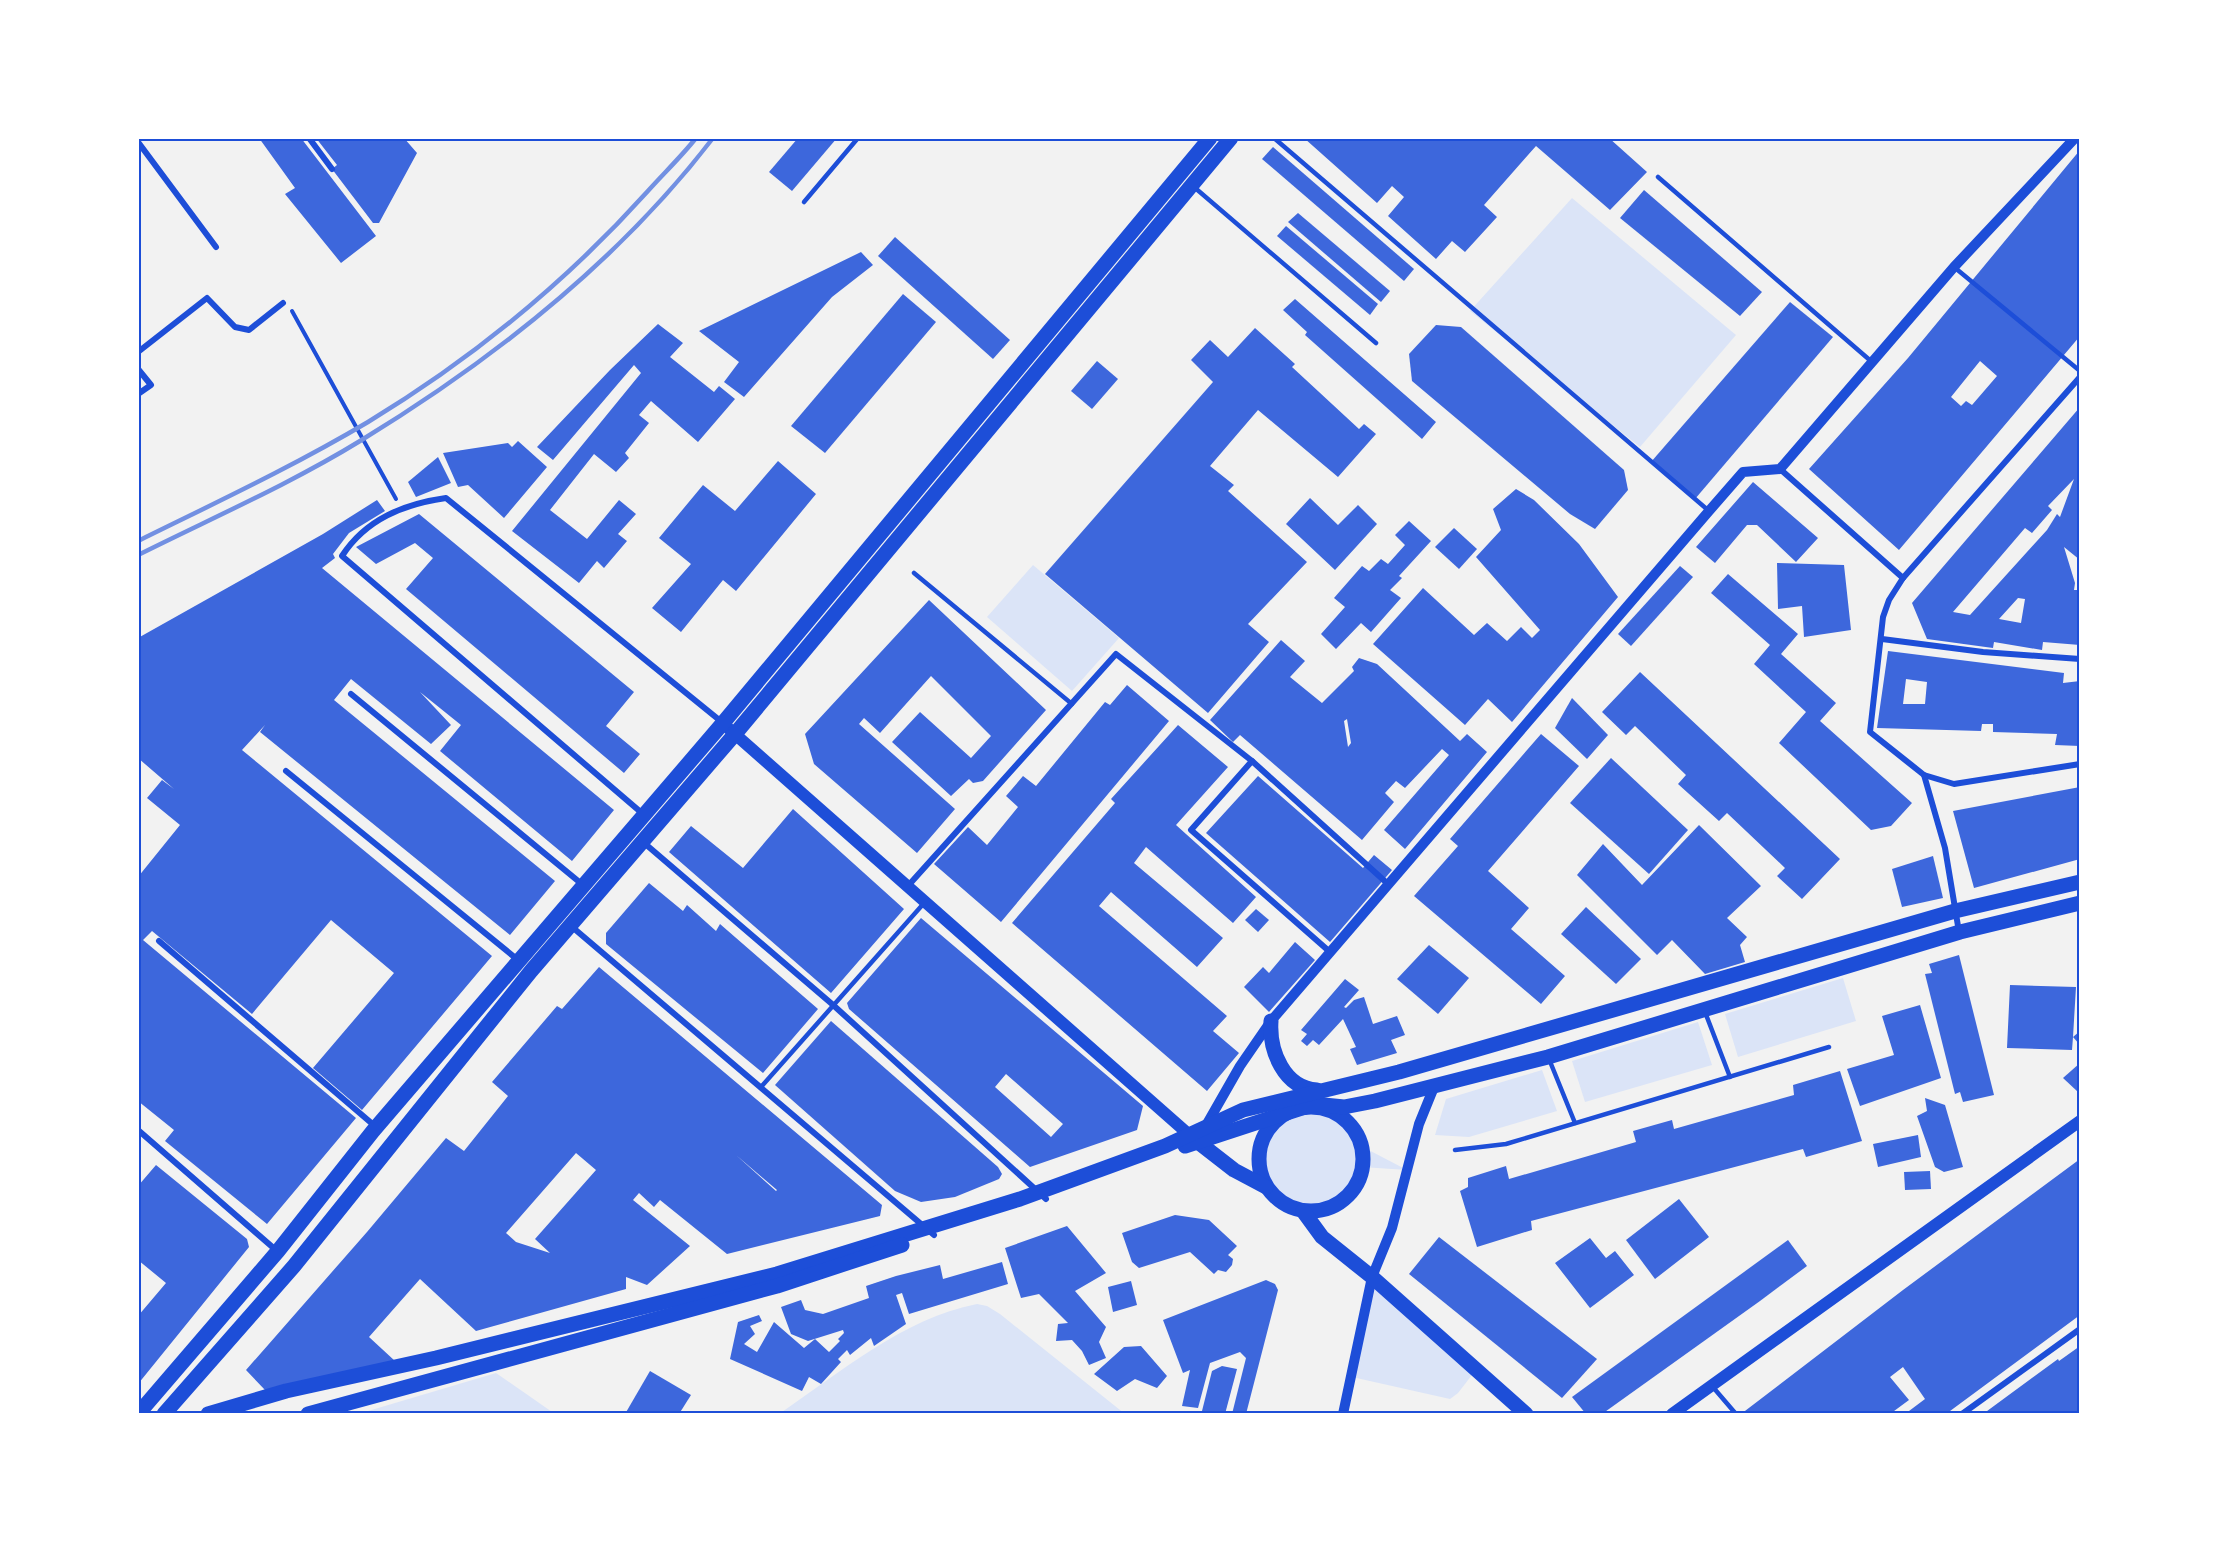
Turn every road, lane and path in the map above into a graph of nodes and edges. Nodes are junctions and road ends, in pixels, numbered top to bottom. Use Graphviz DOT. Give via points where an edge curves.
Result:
graph roads {
  1 [pos="309,138"];
  2 [pos="858,138"];
  3 [pos="1210,138"];
  4 [pos="1231,138"];
  5 [pos="1274,138"];
  6 [pos="2076,138"];
  7 [pos="138,142"];
  8 [pos="332,169"];
  9 [pos="1658,177"];
  10 [pos="1191,186"];
  11 [pos="804,202"];
  12 [pos="216,247"];
  13 [pos="1954,267"];
  14 [pos="283,303"];
  15 [pos="1376,343"];
  16 [pos="138,352"];
  17 [pos="1872,362"];
  18 [pos="138,369"];
  19 [pos="2080,371"];
  20 [pos="2080,376"];
  21 [pos="138,394"];
  22 [pos="1780,468"];
  23 [pos="400,508"];
  24 [pos="1708,512"];
  25 [pos="914,573"];
  26 [pos="1903,578"];
  27 [pos="1882,639"];
  28 [pos="2080,659"];
  29 [pos="351,694"];
  30 [pos="1072,704"];
  31 [pos="723,723"];
  32 [pos="735,734"];
  33 [pos="1252,761"];
  34 [pos="2080,764"];
  35 [pos="286,771"];
  36 [pos="1924,775"];
  37 [pos="643,815"];
  38 [pos="642,841"];
  39 [pos="2080,882"];
  40 [pos="1388,884"];
  41 [pos="583,885"];
  42 [pos="907,887"];
  43 [pos="924,902"];
  44 [pos="2080,903"];
  45 [pos="1955,911"];
  46 [pos="570,925"];
  47 [pos="1960,932"];
  48 [pos="159,941"];
  49 [pos="1330,952"];
  50 [pos="518,960"];
  51 [pos="832,1004"];
  52 [pos="1704,1010"];
  53 [pos="1271,1021"];
  54 [pos="1828,1047"];
  55 [pos="1548,1057"];
  56 [pos="1730,1077"];
  57 [pos="761,1087"];
  58 [pos="1434,1087"];
  59 [pos="1323,1090"];
  60 [pos="1293,1103"];
  61 [pos="1314,1104"];
  62 [pos="1330,1110"];
  63 [pos="2080,1121"];
  64 [pos="1575,1123"];
  65 [pos="1205,1127"];
  66 [pos="376,1128"];
  67 [pos="138,1131"];
  68 [pos="1194,1138"];
  69 [pos="1455,1149"];
  70 [pos="1266,1187"];
  71 [pos="1043,1195"];
  72 [pos="1303,1211"];
  73 [pos="930,1231"];
  74 [pos="278,1251"];
  75 [pos="1372,1277"];
  76 [pos="2080,1329"];
  77 [pos="1711,1384"];
  78 [pos="138,1414"];
  79 [pos="164,1414"];
  80 [pos="208,1414"];
  81 [pos="308,1414"];
  82 [pos="1343,1414"];
  83 [pos="1526,1414"];
  84 [pos="1672,1414"];
  85 [pos="1736,1414"];
  86 [pos="1962,1414"];
  1 -- 8 [label="street"];
  2 -- 11 [label="lane"];
  3 -- 31 [label="main road"];
  4 -- 10 [label="main road"];
  5 -- 24 [label="lane"];
  6 -- 13 [label="street"];
  7 -- 12 [label="street"];
  9 -- 17 [label="lane"];
  10 -- 15 [label="lane"];
  10 -- 32 [label="main road"];
  13 -- 17 [label="street"];
  13 -- 19 [label="lane"];
  14 -- 16 [label="street" via="249,330 235,327 207,298"];
  14 -- 23 [label="path" via="292,311"];
  17 -- 22 [label="street"];
  18 -- 21 [label="street" via="151,385"];
  20 -- 26 [label="street"];
  22 -- 24 [label="street" via="1743,472"];
  22 -- 26 [label="street"];
  23 -- 31 [label="street" via="447,498"];
  23 -- 37 [label="street" via="354,537 342,556"];
  24 -- 40 [label="street"];
  25 -- 30 [label="lane"];
  26 -- 27 [label="street" via="1886,609"];
  27 -- 28 [label="street"];
  27 -- 36 [label="street" via="1870,732"];
  29 -- 41 [label="street"];
  30 -- 33 [label="street" via="1116,654"];
  30 -- 42 [label="street"];
  31 -- 32 [label="main road"];
  31 -- 37 [label="main road"];
  32 -- 38 [label="main road"];
  32 -- 42 [label="main road"];
  33 -- 40 [label="street"];
  33 -- 49 [label="street" via="1191,830"];
  34 -- 36 [label="street" via="1954,784"];
  35 -- 50 [label="street"];
  36 -- 45 [label="street" via="1945,848"];
  37 -- 41 [label="main road"];
  38 -- 46 [label="main road"];
  38 -- 51 [label="street"];
  39 -- 45 [label="main road"];
  40 -- 49 [label="street"];
  41 -- 50 [label="main road"];
  42 -- 43 [label="main road"];
  43 -- 51 [label="lane"];
  43 -- 68 [label="main road"];
  44 -- 47 [label="main road"];
  45 -- 47 [label="street"];
  45 -- 59 [label="main road" via="1399,1072"];
  46 -- 57 [label="street"];
  46 -- 79 [label="main road" via="294,1266"];
  47 -- 52 [label="main road"];
  48 -- 66 [label="street"];
  49 -- 53 [label="street"];
  50 -- 66 [label="main road"];
  51 -- 57 [label="lane"];
  51 -- 71 [label="street"];
  52 -- 55 [label="main road"];
  52 -- 56 [label="lane"];
  53 -- 59 [label="main road" via="1272,1046 1289,1077 1305,1089"];
  53 -- 65 [label="street"];
  54 -- 56 [label="lane"];
  55 -- 58 [label="main road"];
  55 -- 64 [label="lane"];
  56 -- 64 [label="lane"];
  57 -- 73 [label="street"];
  58 -- 61 [label="main road" via="1344,1107"];
  58 -- 75 [label="street" via="1419,1124 1392,1227"];
  59 -- 60 [label="main road"];
  60 -- 61 [label="main road"];
  60 -- 62 [label="main road"];
  60 -- 65 [label="main road" via="1243,1110"];
  60 -- 68 [label="main road"];
  60 -- 70 [label="main road" via="1260,1144 1259,1162"];
  61 -- 62 [label="main road"];
  62 -- 72 [label="main road" via="1356,1134 1361,1146 1360,1176 1346,1198 1329,1207"];
  63 -- 77 [label="main road"];
  64 -- 69 [label="lane" via="1506,1144"];
  65 -- 68 [label="main road"];
  66 -- 74 [label="main road"];
  67 -- 74 [label="street"];
  68 -- 70 [label="main road" via="1234,1170"];
  68 -- 71 [label="main road"];
  70 -- 72 [label="main road" via="1286,1205"];
  71 -- 73 [label="main road"];
  72 -- 75 [label="main road" via="1322,1238"];
  73 -- 80 [label="main road" via="777,1274 286,1391"];
  73 -- 81 [label="main road" via="777,1286"];
  74 -- 78 [label="main road"];
  75 -- 82 [label="street"];
  75 -- 83 [label="main road"];
  76 -- 86 [label="street"];
  77 -- 84 [label="main road"];
  77 -- 85 [label="lane"];
}
